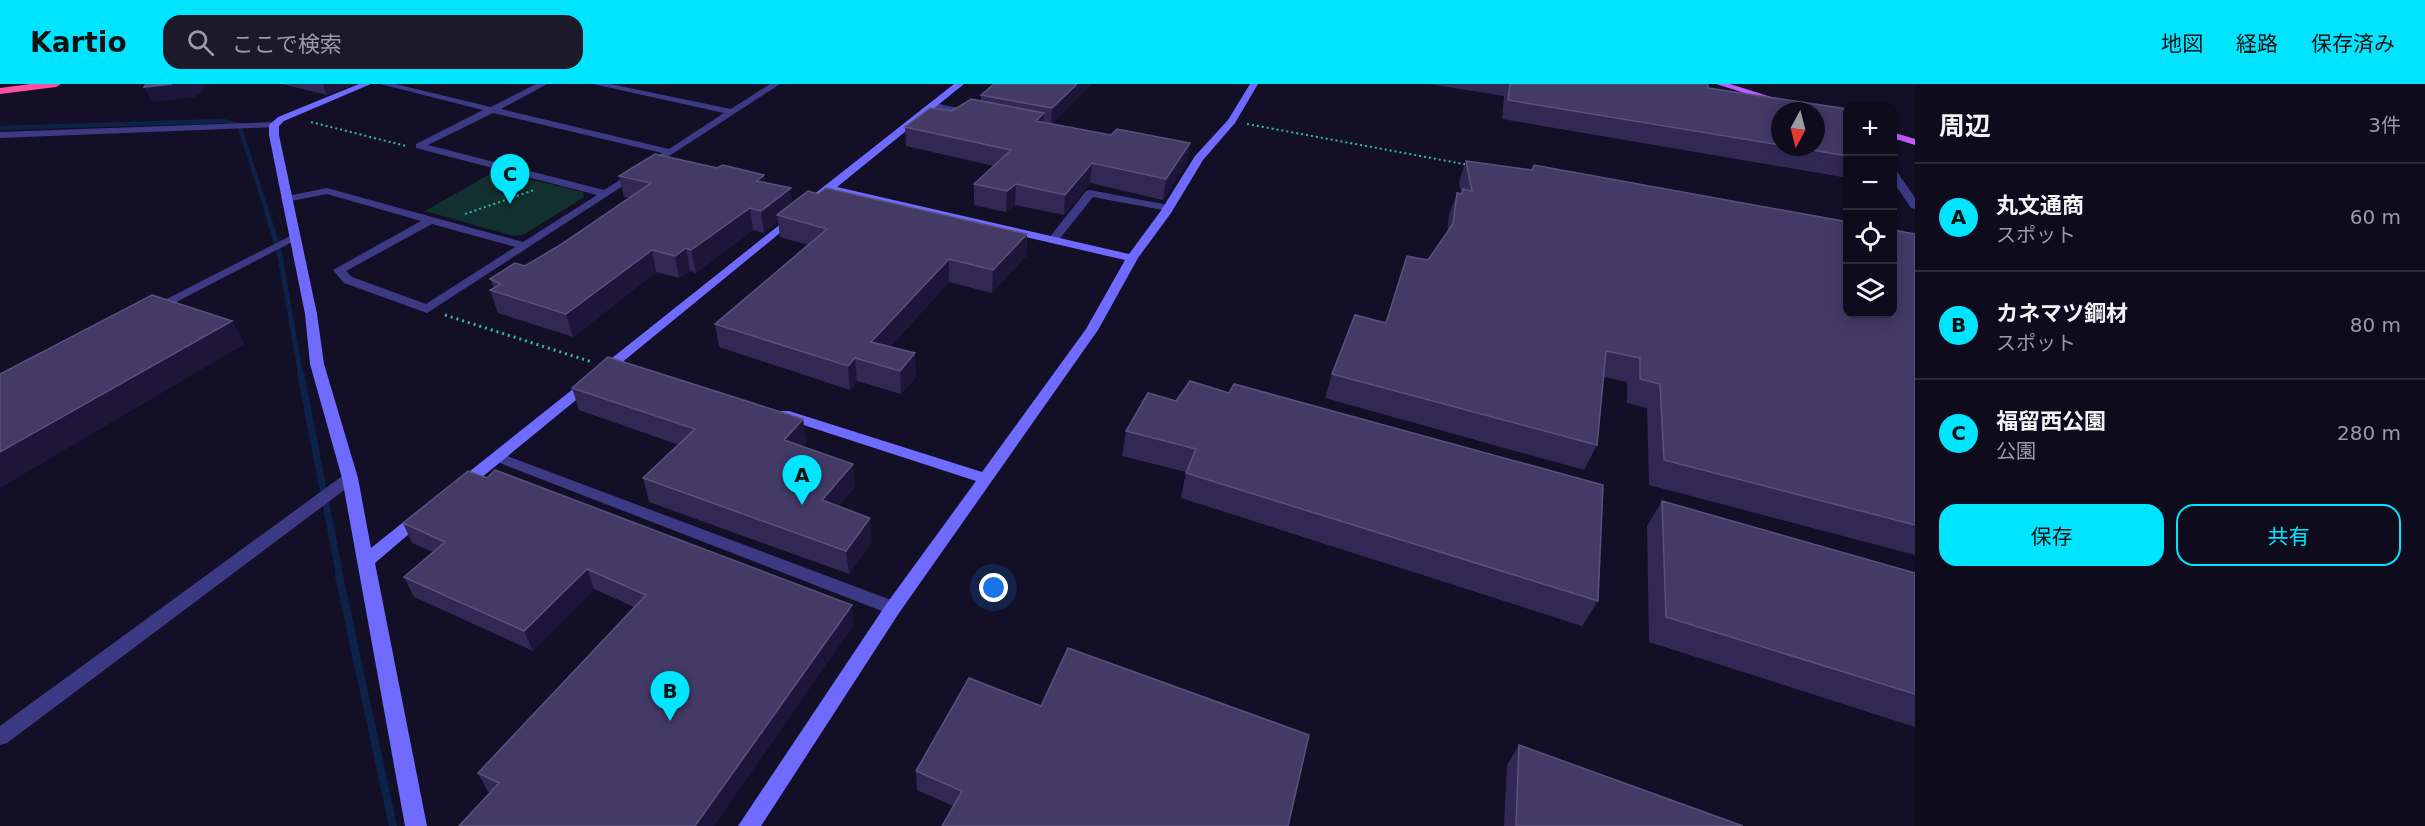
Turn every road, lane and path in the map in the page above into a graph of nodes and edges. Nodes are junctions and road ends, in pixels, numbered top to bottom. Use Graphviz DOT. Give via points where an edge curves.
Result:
graph roads {
  1 [pos="56,84"];
  2 [pos="367,84"];
  3 [pos="384,84"];
  4 [pos="541,84"];
  5 [pos="597,84"];
  6 [pos="776,84"];
  7 [pos="960,84"];
  8 [pos="1253,84"];
  9 [pos="1720,84"];
  10 [pos="0,91"];
  11 [pos="1781,102"];
  12 [pos="934,106"];
  13 [pos="492,110"];
  14 [pos="732,112"];
  15 [pos="980,115"];
  16 [pos="287,116"];
  17 [pos="1232,121"];
  18 [pos="274,125"];
  19 [pos="0,135"];
  20 [pos="1897,136"];
  21 [pos="1915,142"];
  22 [pos="419,146"];
  23 [pos="671,152"];
  24 [pos="1476,167"];
  25 [pos="1897,178"];
  26 [pos="553,180"];
  27 [pos="828,188"];
  28 [pos="603,193"];
  29 [pos="286,198"];
  30 [pos="1915,206"];
  31 [pos="1168,208"];
  32 [pos="430,220"];
  33 [pos="448,225"];
  34 [pos="291,239"];
  35 [pos="1053,240"];
  36 [pos="524,246"];
  37 [pos="1132,258"];
  38 [pos="427,309"];
  39 [pos="141,316"];
  40 [pos="619,364"];
  41 [pos="774,411"];
  42 [pos="497,458"];
  43 [pos="350,478"];
  44 [pos="987,479"];
  45 [pos="450,494"];
  46 [pos="431,509"];
  47 [pos="366,561"];
  48 [pos="893,608"];
  49 [pos="0,737"];
  50 [pos="416,826"];
  51 [pos="749,826"];
  1 -- 10 [label="highway"];
  2 -- 16 [label="street"];
  3 -- 13 [label="street"];
  4 -- 13 [label="street"];
  5 -- 14 [label="street"];
  6 -- 14 [label="street"];
  7 -- 12 [label="street"];
  8 -- 17 [label="street"];
  9 -- 11 [label="main road"];
  12 -- 15 [label="street"];
  12 -- 27 [label="street"];
  13 -- 22 [label="street"];
  13 -- 23 [label="street"];
  14 -- 23 [label="street"];
  16 -- 18 [label="street"];
  16 -- 22 [label="path" via="412,148"];
  17 -- 24 [label="path"];
  17 -- 31 [label="street" via="1193,157"];
  18 -- 19 [label="street"];
  18 -- 29 [label="street"];
  20 -- 21 [label="main road"];
  22 -- 26 [label="street"];
  23 -- 28 [label="street"];
  25 -- 30 [label="street"];
  26 -- 28 [label="street"];
  26 -- 33 [label="path" via="520,198 475,209"];
  27 -- 35 [label="street"];
  27 -- 40 [label="street"];
  28 -- 36 [label="street"];
  29 -- 32 [label="street" via="327,191"];
  29 -- 34 [label="street"];
  31 -- 35 [label="street" via="1090,193"];
  31 -- 37 [label="street"];
  32 -- 33 [label="street"];
  32 -- 38 [label="street" via="339,270 348,280"];
  33 -- 36 [label="street"];
  34 -- 39 [label="street"];
  34 -- 43 [label="street" via="311,314 317,364"];
  35 -- 37 [label="street"];
  36 -- 38 [label="street"];
  37 -- 44 [label="street" via="1092,330"];
  38 -- 40 [label="path"];
  40 -- 42 [label="street"];
  41 -- 44 [label="street"];
  42 -- 45 [label="street"];
  42 -- 48 [label="street"];
  43 -- 47 [label="street"];
  43 -- 49 [label="street"];
  44 -- 48 [label="street"];
  46 -- 47 [label="street"];
  47 -- 50 [label="street"];
  48 -- 51 [label="street"];
}
